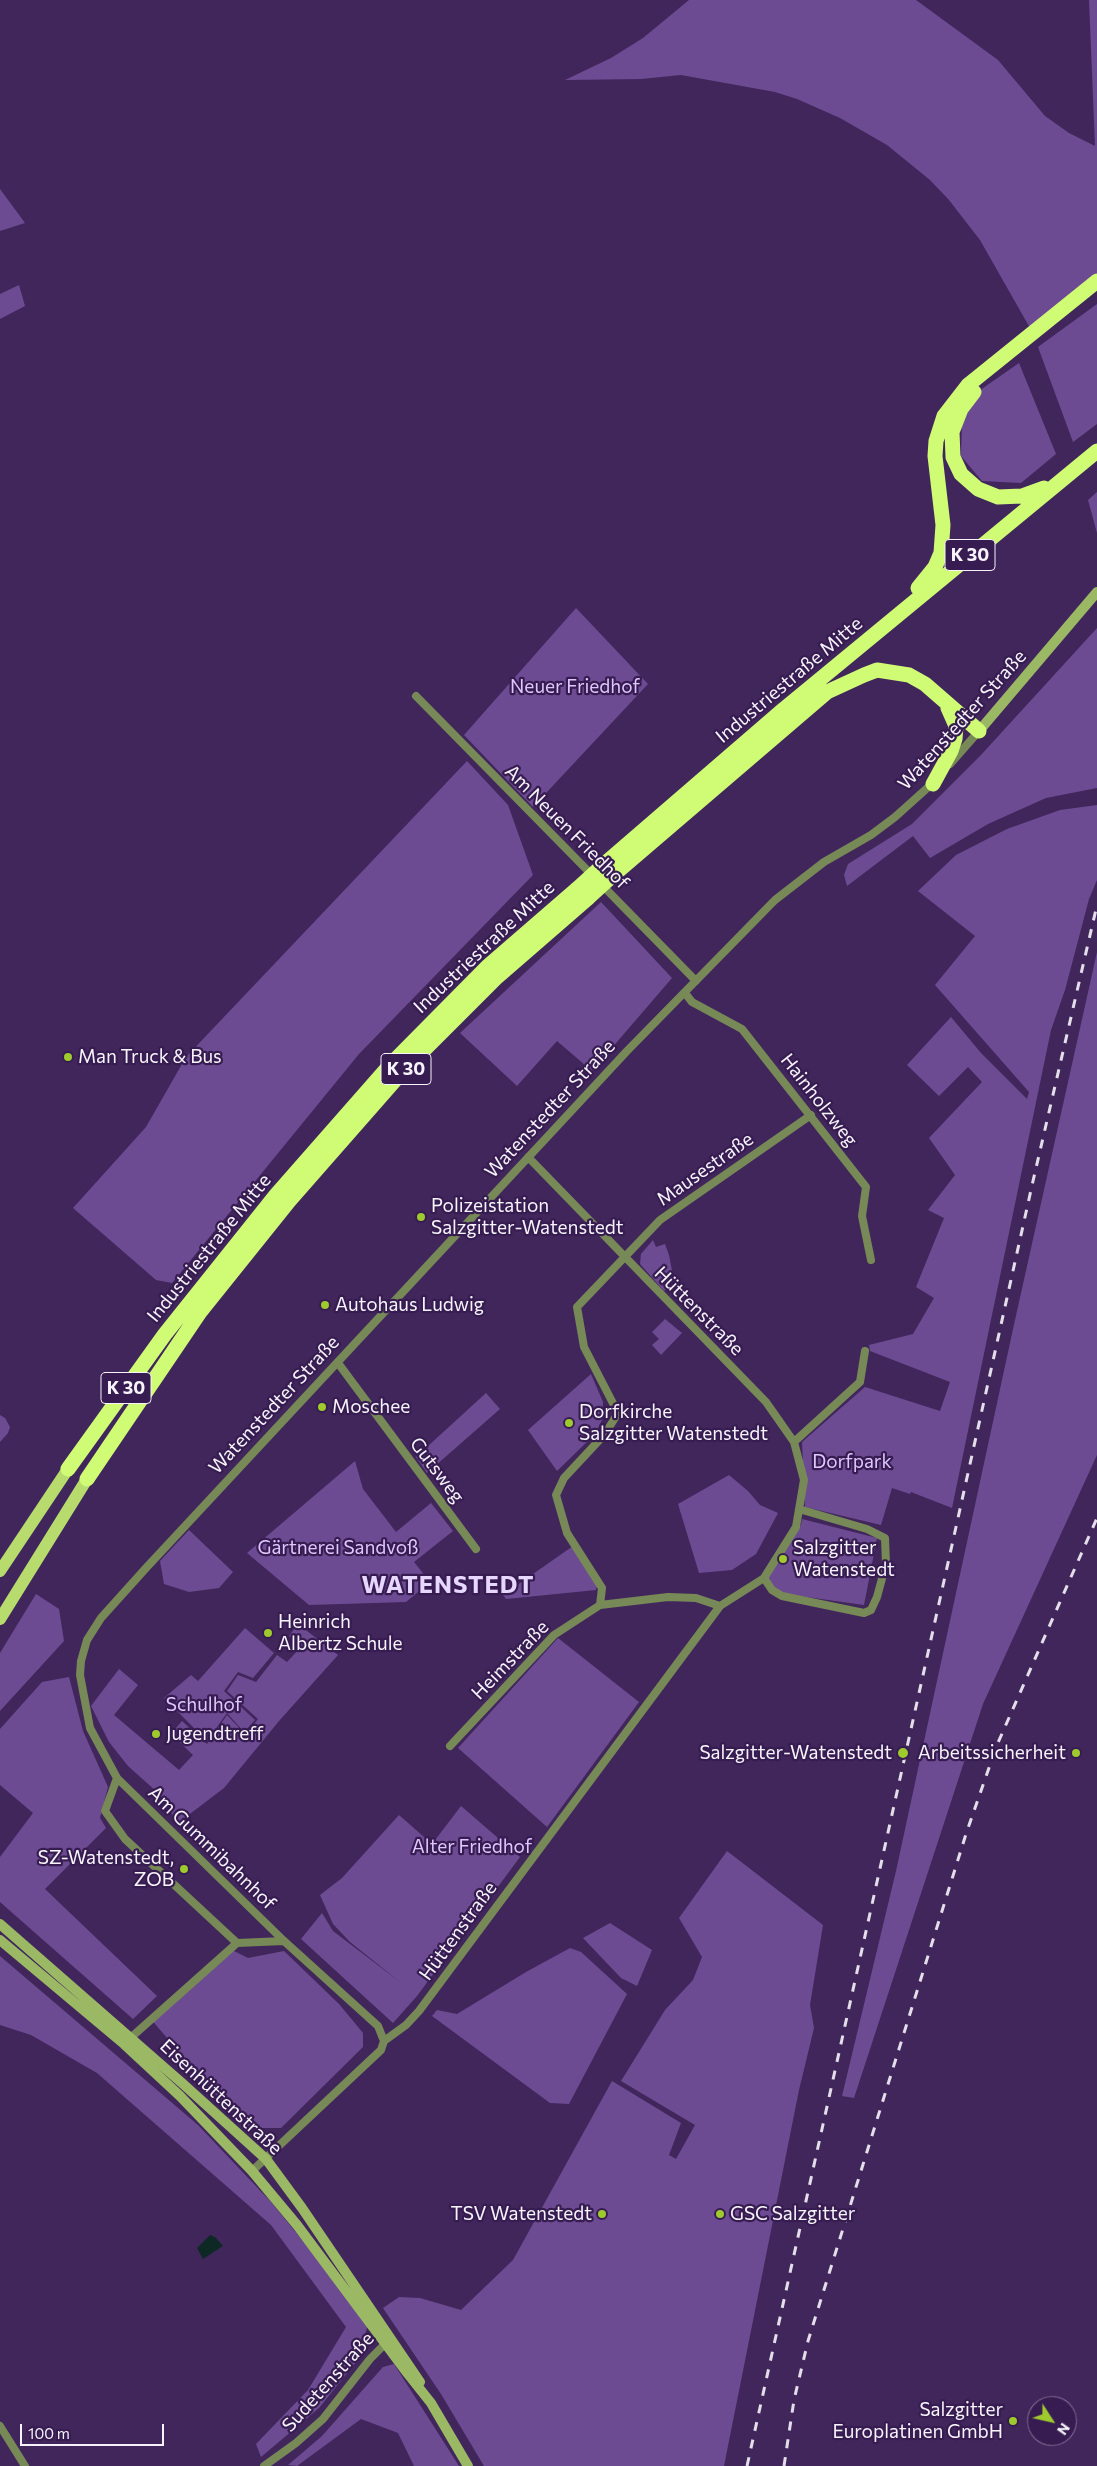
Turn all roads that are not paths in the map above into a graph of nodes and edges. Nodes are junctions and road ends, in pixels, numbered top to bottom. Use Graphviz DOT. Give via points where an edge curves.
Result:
graph roads {
  1 [pos="1097,281"];
  2 [pos="1097,294"];
  3 [pos="1026,341"];
  4 [pos="1097,451"];
  5 [pos="1073,471"];
  6 [pos="1097,592"];
  7 [pos="874,634"];
  8 [pos="416,696"];
  9 [pos="946,704"];
  10 [pos="979,731"];
  11 [pos="933,784"];
  12 [pos="606,872"];
  13 [pos="583,893"];
  14 [pos="696,981"];
  15 [pos="685,993"];
  16 [pos="811,1115"];
  17 [pos="528,1157"];
  18 [pos="624,1258"];
  19 [pos="871,1260"];
  20 [pos="865,1352"];
  21 [pos="338,1362"];
  22 [pos="794,1442"];
  23 [pos="68,1469"];
  24 [pos="87,1479"];
  25 [pos="799,1509"];
  26 [pos="476,1549"];
  27 [pos="0,1570"];
  28 [pos="764,1578"];
  29 [pos="600,1605"];
  30 [pos="720,1606"];
  31 [pos="0,1619"];
  32 [pos="80,1675"];
  33 [pos="450,1746"];
  34 [pos="117,1778"];
  35 [pos="0,1924"];
  36 [pos="0,1940"];
  37 [pos="284,1941"];
  38 [pos="237,1943"];
  39 [pos="127,2041"];
  40 [pos="384,2041"];
  41 [pos="266,2159"];
  42 [pos="252,2171"];
  43 [pos="388,2340"];
  44 [pos="0,2426"];
  45 [pos="25,2466"];
  46 [pos="264,2466"];
  47 [pos="468,2466"];
  1 -- 3 [label="highway"];
  2 -- 3 [label="highway"];
  3 -- 5 [label="highway" via="961,409 952,432 953,457 969,483 987,494 998,496 1032,494"];
  3 -- 7 [label="highway" via="968,385 944,416 935,456 943,524 939,560 924,582 894,608"];
  4 -- 5 [label="highway, Industriestraße Mitte / K 30"];
  5 -- 7 [label="highway, Industriestraße Mitte / K 30"];
  6 -- 10 [label="street, Watenstedter Straße"];
  7 -- 12 [label="highway, Industriestraße Mitte / K 30" via="784,709"];
  8 -- 14 [label="street, Am Neuen Friedhof"];
  9 -- 10 [label="highway, Industriestraße Mitte"];
  9 -- 11 [label="highway" via="956,726 955,739"];
  9 -- 12 [label="highway, Industriestraße Mitte / K 30" via="925,684 909,675 877,670 827,692"];
  10 -- 11 [label="street, Watenstedter Straße"];
  11 -- 14 [label="street, Watenstedter Straße" via="895,818 824,862 775,900"];
  12 -- 13 [label="highway, Industriestraße Mitte / K 30, bridge"];
  13 -- 23 [label="highway, Industriestraße Mitte / K 30" via="487,967 372,1085 276,1194 165,1334"];
  13 -- 24 [label="highway, Industriestraße Mitte / K 30" via="410,1064 289,1201 200,1312"];
  14 -- 15 [label="street, Watenstedter Straße"];
  15 -- 16 [label="street, Hainholzweg" via="692,1002 742,1029"];
  15 -- 17 [label="street, Watenstedter Straße"];
  16 -- 18 [label="street, Mausestraße" via="660,1220"];
  16 -- 19 [label="street, Hainholzweg" via="866,1187 862,1216"];
  17 -- 18 [label="street, Hüttenstraße"];
  17 -- 21 [label="street, Watenstedter Straße"];
  18 -- 22 [label="street, Hüttenstraße" via="766,1402"];
  18 -- 29 [label="street, Mausestraße" via="577,1307 584,1347 618,1413 605,1434 564,1478 556,1495 567,1533 602,1588"];
  20 -- 22 [label="street" via="860,1382"];
  21 -- 26 [label="street, Gutsweg"];
  21 -- 32 [label="street, Watenstedter Straße" via="101,1618 87,1640"];
  22 -- 25 [label="street, Hüttenstraße" via="804,1480"];
  23 -- 27 [label="main road, Industriestraße Mitte / K 30"];
  24 -- 31 [label="main road, Industriestraße Mitte / K 30"];
  25 -- 28 [label="street, Hüttenstraße" via="796,1527"];
  25 -- 28 [label="street" via="867,1529 886,1538 886,1564 871,1610 864,1613 782,1596 772,1590"];
  28 -- 30 [label="street, Hüttenstraße"];
  29 -- 30 [label="street" via="668,1597 696,1598"];
  29 -- 33 [label="street, Heimstraße" via="554,1635"];
  30 -- 40 [label="street, Hüttenstraße" via="419,2011"];
  32 -- 34 [label="street, Am Gummibahnhof" via="90,1728"];
  34 -- 37 [label="street, Am Gummibahnhof"];
  34 -- 38 [label="street" via="105,1811 125,1839"];
  35 -- 39 [label="street, Eisenhüttenstraße"];
  36 -- 39 [label="street, Eisenhüttenstraße"];
  37 -- 38 [label="street, Am Gummibahnhof"];
  37 -- 40 [label="street, Am Gummibahnhof" via="378,2026"];
  38 -- 39 [label="street"];
  39 -- 41 [label="street, Eisenhüttenstraße"];
  39 -- 42 [label="street, Eisenhüttenstraße"];
  40 -- 41 [label="street, Hüttenstraße" via="381,2050"];
  41 -- 42 [label="street, Hüttenstraße"];
  41 -- 43 [label="street, Eisenhüttenstraße"];
  42 -- 43 [label="street, Eisenhüttenstraße"];
  43 -- 46 [label="street, Sudetenstraße" via="322,2419"];
  43 -- 47 [label="street, Eisenhüttenstraße" via="432,2403"];
  44 -- 45 [label="street"];
}
